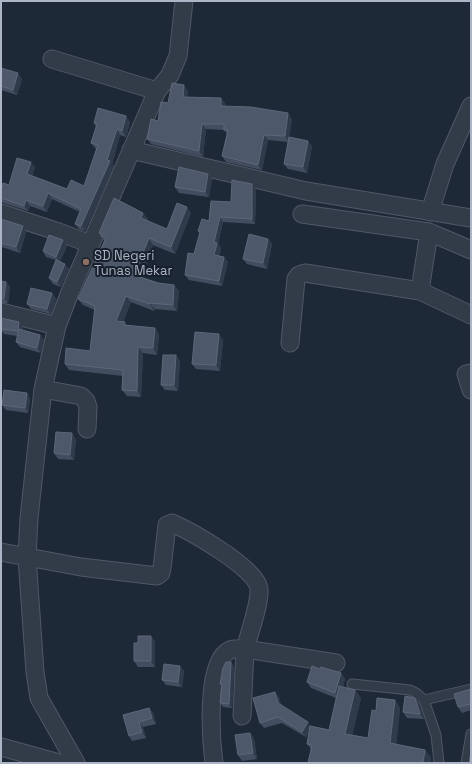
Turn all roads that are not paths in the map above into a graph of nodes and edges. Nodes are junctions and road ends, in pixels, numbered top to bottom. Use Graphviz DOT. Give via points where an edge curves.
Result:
graph roads {
  1 [pos="184,1"];
  2 [pos="52,59"];
  3 [pos="157,92"];
  4 [pos="471,106"];
  5 [pos="131,150"];
  6 [pos="430,212"];
  7 [pos="1,213"];
  8 [pos="302,214"];
  9 [pos="471,218"];
  10 [pos="429,232"];
  11 [pos="90,244"];
  12 [pos="471,250"];
  13 [pos="420,291"];
  14 [pos="1,312"];
  15 [pos="471,315"];
  16 [pos="57,326"];
  17 [pos="290,343"];
  18 [pos="471,373"];
  19 [pos="43,389"];
  20 [pos="471,390"];
  21 [pos="87,429"];
  22 [pos="1,552"];
  23 [pos="27,557"];
  24 [pos="245,649"];
  25 [pos="336,663"];
  26 [pos="352,684"];
  27 [pos="471,689"];
  28 [pos="424,700"];
  29 [pos="242,716"];
  30 [pos="471,734"];
  31 [pos="1,747"];
  32 [pos="59,763"];
  33 [pos="76,763"];
  34 [pos="214,763"];
  35 [pos="439,763"];
  36 [pos="466,763"];
  1 -- 3 [label="street" via="178,56 170,75"];
  2 -- 3 [label="street"];
  3 -- 5 [label="street"];
  4 -- 6 [label="street" via="445,164"];
  5 -- 6 [label="street" via="306,191"];
  5 -- 11 [label="street"];
  6 -- 9 [label="street"];
  7 -- 11 [label="street"];
  8 -- 10 [label="street"];
  10 -- 12 [label="street"];
  10 -- 13 [label="street"];
  11 -- 16 [label="street"];
  13 -- 15 [label="street"];
  13 -- 17 [label="street" via="305,273 299,275 296,279"];
  14 -- 16 [label="street"];
  16 -- 19 [label="street"];
  18 -- 20 [label="street" via="466,374"];
  19 -- 21 [label="street" via="81,396 88,407"];
  19 -- 23 [label="street"];
  22 -- 23 [label="street"];
  23 -- 24 [label="street" via="81,567 157,576 162,568 167,526 172,523 182,527 227,554 258,584 256,611"];
  23 -- 33 [label="street" via="39,698"];
  24 -- 25 [label="street"];
  24 -- 29 [label="street"];
  24 -- 34 [label="street" via="230,650 224,654 216,671 210,722"];
  26 -- 28 [label="lane" via="410,690"];
  27 -- 28 [label="lane"];
  28 -- 35 [label="lane" via="436,735"];
  30 -- 36 [label="lane"];
  31 -- 32 [label="street"];
}
